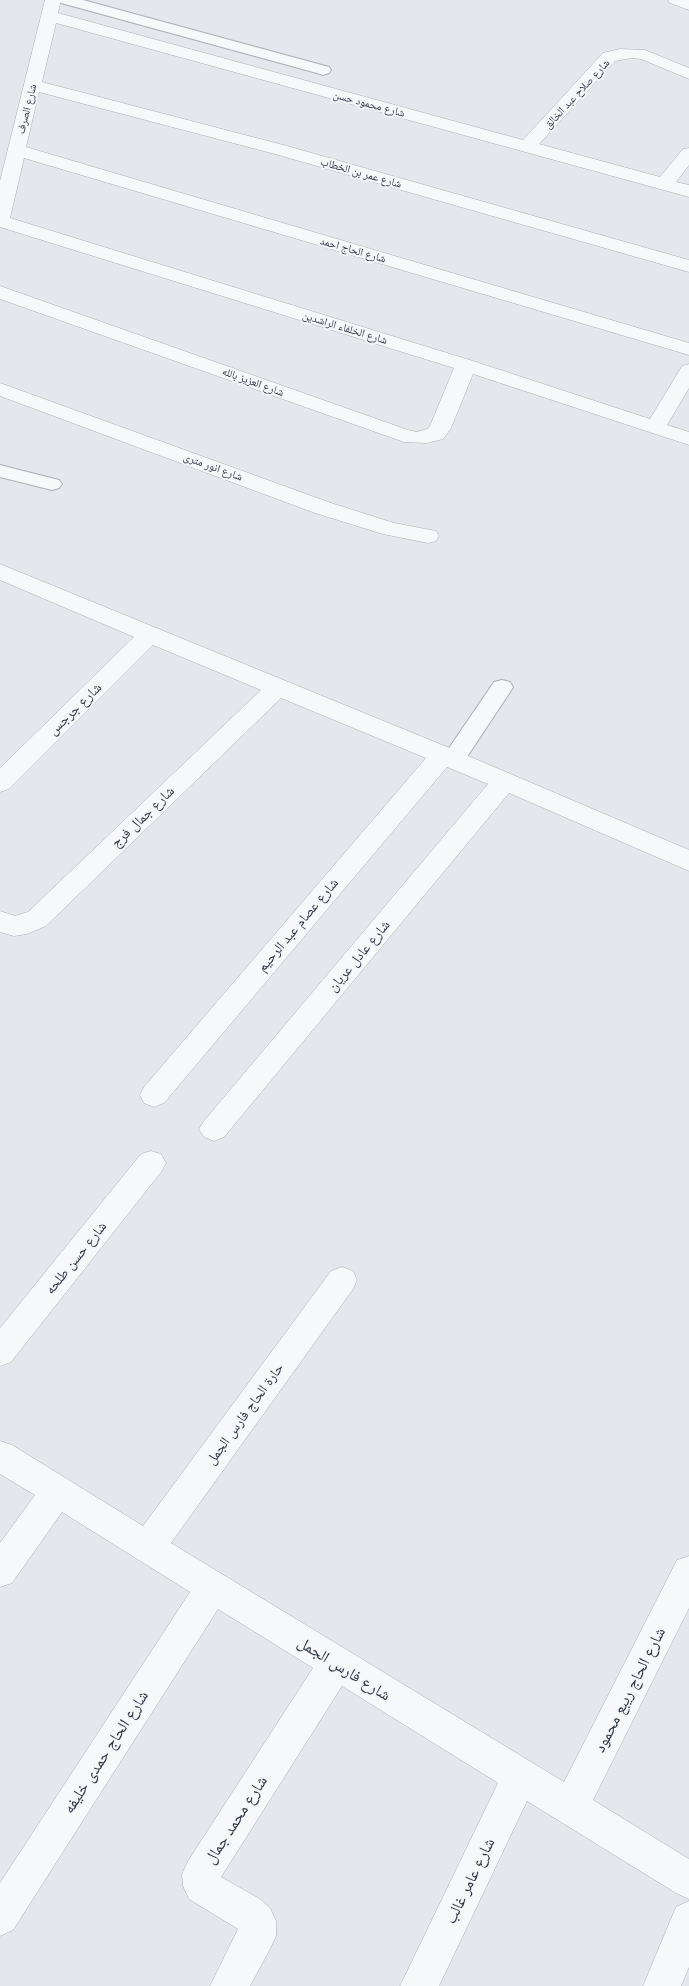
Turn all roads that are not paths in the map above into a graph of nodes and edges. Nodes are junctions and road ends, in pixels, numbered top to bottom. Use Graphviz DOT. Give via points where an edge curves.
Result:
graph roads {
  1 [pos="66,0"];
  2 [pos="676,0"];
  3 [pos="689,5"];
  4 [pos="111,6"];
  5 [pos="51,8"];
  6 [pos="323,70"];
  7 [pos="689,74"];
  8 [pos="33,84"];
  9 [pos="527,147"];
  10 [pos="17,150"];
  11 [pos="689,153"];
  12 [pos="664,184"];
  13 [pos="689,191"];
  14 [pos="0,220"];
  15 [pos="689,266"];
  16 [pos="0,292"];
  17 [pos="689,349"];
  18 [pos="466,365"];
  19 [pos="689,370"];
  20 [pos="0,389"];
  21 [pos="655,428"];
  22 [pos="689,439"];
  23 [pos="0,471"];
  24 [pos="52,484"];
  25 [pos="428,536"];
  26 [pos="0,571"];
  27 [pos="150,635"];
  28 [pos="502,687"];
  29 [pos="278,688"];
  30 [pos="448,758"];
  31 [pos="504,782"];
  32 [pos="0,783"];
  33 [pos="689,861"];
  34 [pos="0,921"];
  35 [pos="154,1095"];
  36 [pos="214,1129"];
  37 [pos="151,1163"];
  38 [pos="342,1280"];
  39 [pos="0,1352"];
  40 [pos="0,1456"];
  41 [pos="57,1492"];
  42 [pos="148,1548"];
  43 [pos="0,1570"];
  44 [pos="213,1587"];
  45 [pos="685,1588"];
  46 [pos="336,1664"];
  47 [pos="520,1777"];
  48 [pos="570,1808"];
  49 [pos="689,1880"];
  50 [pos="0,1917"];
  51 [pos="689,1920"];
  52 [pos="229,1986"];
  53 [pos="419,1986"];
  54 [pos="662,1986"];
  1 -- 4 [label="lane"];
  2 -- 3 [label="street"];
  4 -- 6 [label="lane"];
  5 -- 8 [label="street, شارع الصرف"];
  5 -- 9 [label="street, شارع محمود حسن"];
  7 -- 9 [label="street, شارع صلاح عبد الخالق" via="645,56 626,53 609,57"];
  8 -- 10 [label="street, شارع الصرف"];
  8 -- 15 [label="street, شارع عمر بن الخطاب" via="281,150"];
  9 -- 12 [label="street, شارع محمود حسن"];
  10 -- 14 [label="street, شارع الصرف"];
  10 -- 17 [label="street, شارع الحاج احمد"];
  11 -- 12 [label="street"];
  12 -- 13 [label="street, شارع محمود حسن"];
  14 -- 18 [label="street, شارع الخلفاء الراشدين"];
  16 -- 18 [label="street, شارع العزيز بالله" via="404,436 417,438 435,434"];
  18 -- 21 [label="street, شارع الخلفاء الراشدين"];
  19 -- 21 [label="street"];
  20 -- 25 [label="street, شارع انور مترى" via="338,513"];
  21 -- 22 [label="street, شارع الخلفاء الراشدين"];
  23 -- 24 [label="lane"];
  26 -- 27 [label="street"];
  27 -- 29 [label="street"];
  27 -- 32 [label="street, شارع جرجس"];
  28 -- 30 [label="lane"];
  29 -- 30 [label="street"];
  29 -- 34 [label="street, شارع جمال فرج" via="37,919 14,926"];
  30 -- 31 [label="street"];
  30 -- 35 [label="street, شارع عصام عبد الرحيم"];
  31 -- 33 [label="street"];
  31 -- 36 [label="street, شارع عادل عريان"];
  37 -- 39 [label="street, شارع حسن طلحه"];
  38 -- 42 [label="street, حارة الحاج فارس الجمل"];
  40 -- 41 [label="street, شارع فارس الجمل"];
  41 -- 42 [label="street, شارع فارس الجمل"];
  41 -- 43 [label="street"];
  42 -- 44 [label="street, شارع فارس الجمل"];
  44 -- 46 [label="street, شارع فارس الجمل"];
  44 -- 50 [label="street, شارع الحاج حمدى خليفه"];
  45 -- 48 [label="street, شارع الحاج ريبع محمود"];
  46 -- 47 [label="street, شارع فارس الجمل"];
  46 -- 52 [label="street, شارع محمد جمال" via="201,1874 202,1886 257,1921 257,1936"];
  47 -- 48 [label="street, شارع فارس الجمل"];
  47 -- 53 [label="street, شارع عامر غالب"];
  48 -- 49 [label="street, شارع فارس الجمل"];
  51 -- 54 [label="street"];
}
